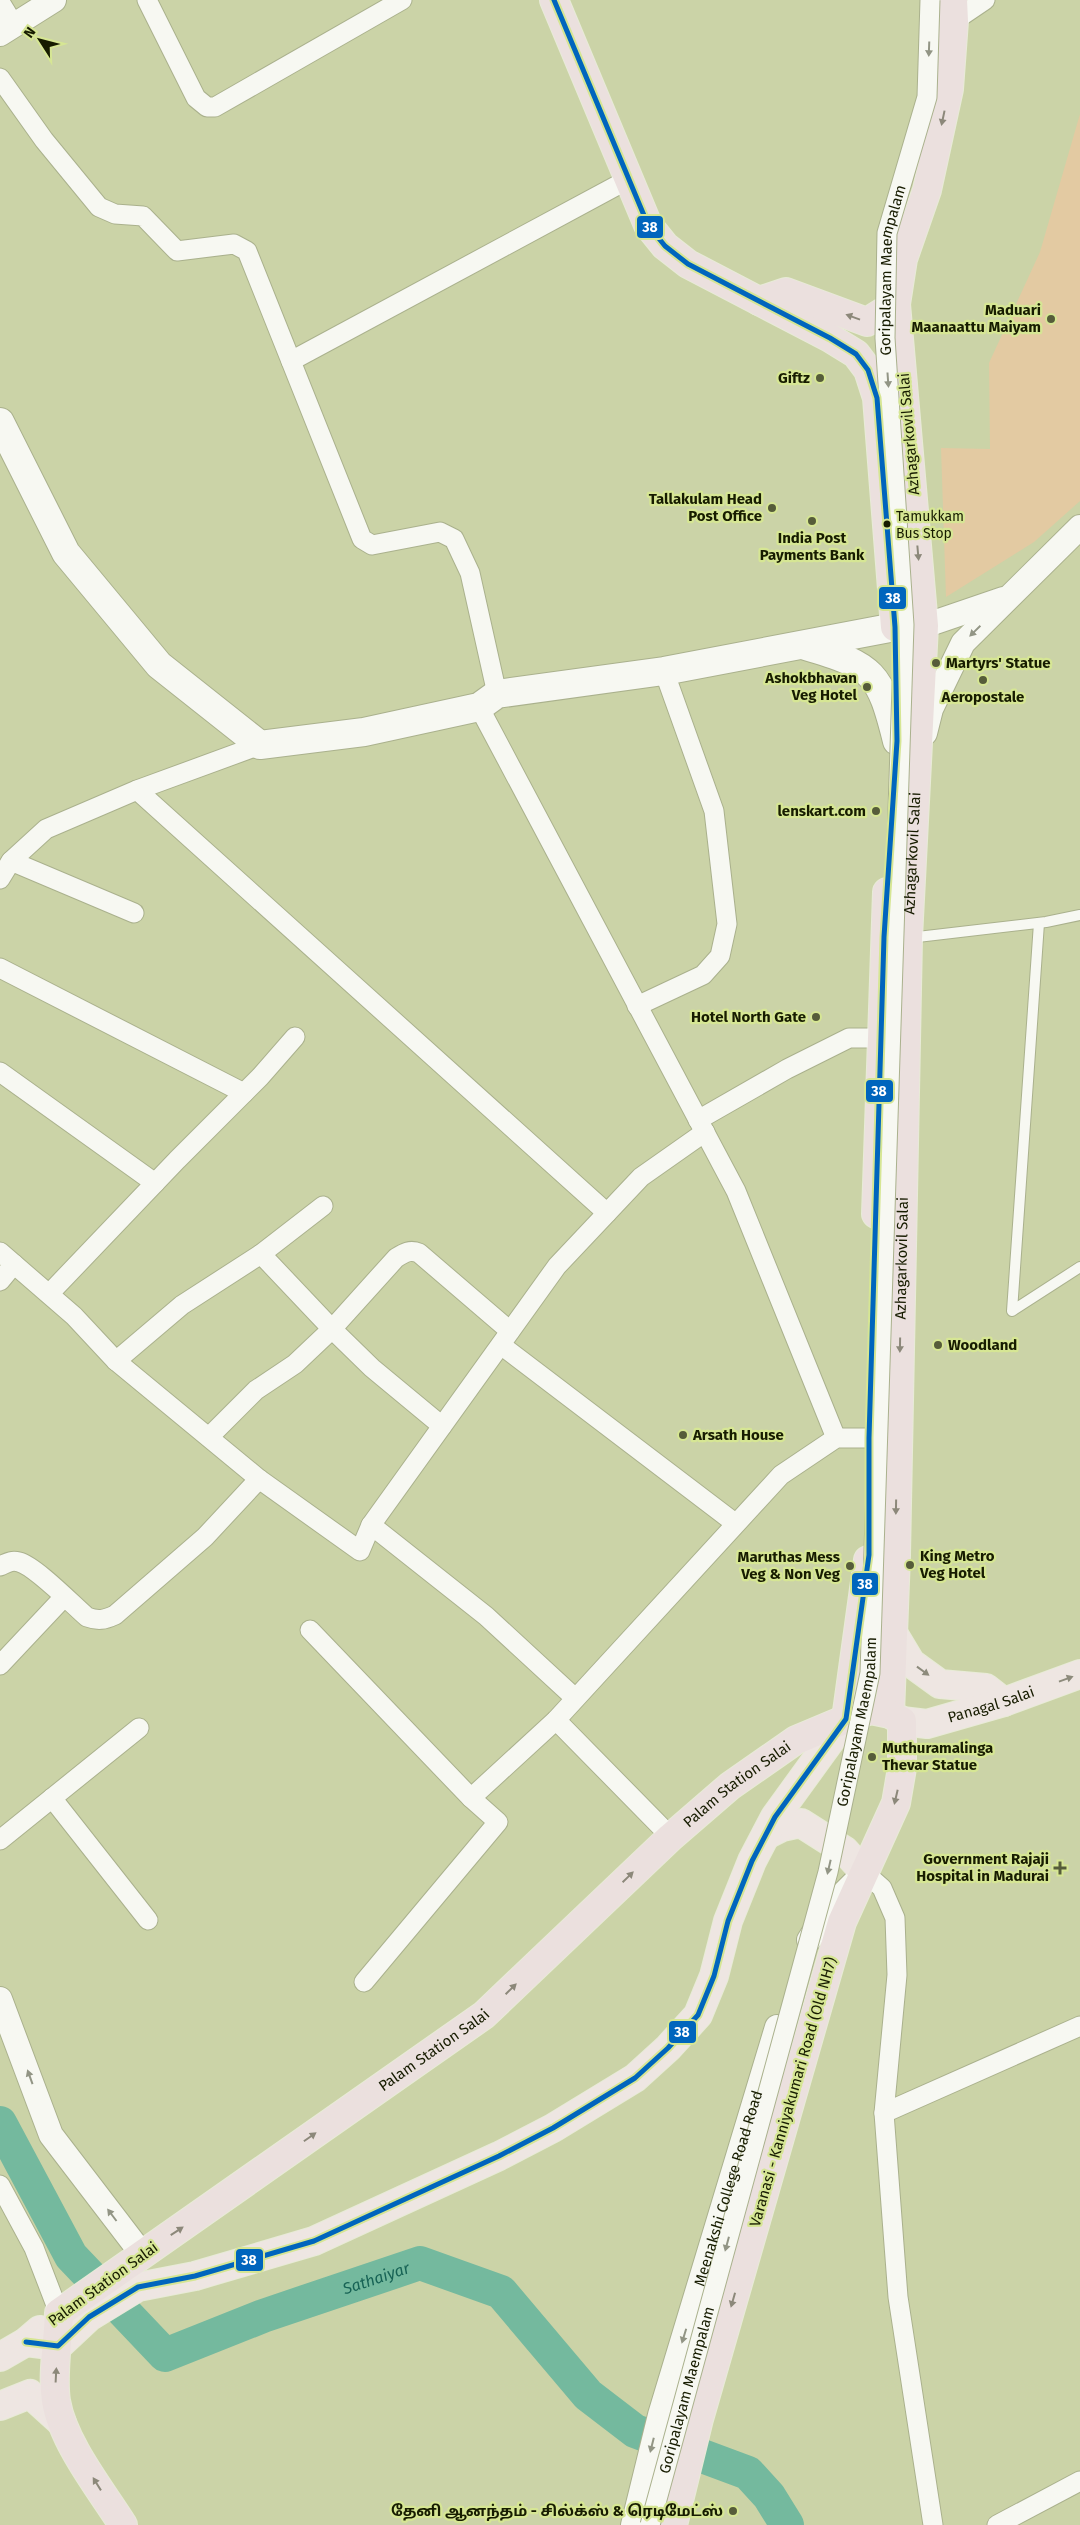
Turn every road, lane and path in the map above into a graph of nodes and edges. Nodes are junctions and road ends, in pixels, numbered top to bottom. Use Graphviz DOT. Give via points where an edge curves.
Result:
graph roads {
  1 [pos="54,0"];
  2 [pos="147,0"];
  3 [pos="402,0"];
  4 [pos="554,0"];
  5 [pos="930,0"];
  6 [pos="985,0"];
  7 [pos="0,2"];
  8 [pos="954,10"];
  9 [pos="7,30"];
  10 [pos="0,78"];
  11 [pos="629,179"];
  12 [pos="759,301"];
  13 [pos="896,304"];
  14 [pos="291,361"];
  15 [pos="0,422"];
  16 [pos="1080,527"];
  17 [pos="1010,597"];
  18 [pos="924,626"];
  19 [pos="895,627"];
  20 [pos="802,645"];
  21 [pos="664,671"];
  22 [pos="488,701"];
  23 [pos="897,741"];
  24 [pos="260,745"];
  25 [pos="917,761"];
  26 [pos="137,790"];
  27 [pos="11,861"];
  28 [pos="0,879"];
  29 [pos="134,913"];
  30 [pos="1080,915"];
  31 [pos="1039,923"];
  32 [pos="908,938"];
  33 [pos="0,968"];
  34 [pos="638,1006"];
  35 [pos="295,1037"];
  36 [pos="881,1038"];
  37 [pos="0,1072"];
  38 [pos="244,1093"];
  39 [pos="701,1126"];
  40 [pos="155,1183"];
  41 [pos="324,1206"];
  42 [pos="607,1213"];
  43 [pos="0,1252"];
  44 [pos="261,1254"];
  45 [pos="14,1264"];
  46 [pos="1080,1267"];
  47 [pos="0,1281"];
  48 [pos="49,1294"];
  49 [pos="332,1330"];
  50 [pos="505,1338"];
  51 [pos="116,1361"];
  52 [pos="442,1426"];
  53 [pos="209,1437"];
  54 [pos="836,1438"];
  55 [pos="869,1438"];
  56 [pos="259,1479"];
  57 [pos="735,1523"];
  58 [pos="371,1525"];
  59 [pos="0,1566"];
  60 [pos="64,1598"];
  61 [pos="310,1630"];
  62 [pos="893,1634"];
  63 [pos="0,1665"];
  64 [pos="1080,1674"];
  65 [pos="575,1698"];
  66 [pos="1004,1702"];
  67 [pos="896,1718"];
  68 [pos="846,1719"];
  69 [pos="556,1720"];
  70 [pos="139,1728"];
  71 [pos="52,1798"];
  72 [pos="471,1798"];
  73 [pos="766,1834"];
  74 [pos="671,1837"];
  75 [pos="0,1840"];
  76 [pos="864,1872"];
  77 [pos="148,1920"];
  78 [pos="364,1982"];
  79 [pos="0,2000"];
  80 [pos="1080,2026"];
  81 [pos="884,2113"];
  82 [pos="0,2185"];
  83 [pos="134,2270"];
  84 [pos="58,2314"];
  85 [pos="26,2342"];
  86 [pos="58,2346"];
  87 [pos="0,2356"];
  88 [pos="4,2404"];
  89 [pos="62,2423"];
  90 [pos="1080,2481"];
  91 [pos="123,2525"];
  92 [pos="633,2525"];
  93 [pos="650,2525"];
  94 [pos="673,2525"];
  95 [pos="933,2525"];
  96 [pos="997,2525"];
  1 -- 9 [label="street"];
  2 -- 3 [label="street" via="196,98 206,107 215,107"];
  4 -- 11 [label="highway"];
  5 -- 93 [label="street, Goripalayam Maempalam, one-way, bridge" via="927,97 887,234 885,338 904,625 870,1673 828,1872"];
  6 -- 8 [label="street"];
  7 -- 9 [label="street"];
  8 -- 13 [label="highway, Azhagarkovil Salai, one-way" via="949,89 927,190 903,259"];
  10 -- 14 [label="street" via="50,147 100,207 114,214 143,216 177,251 234,244 247,251"];
  11 -- 12 [label="highway" via="648,225 665,246 688,264"];
  11 -- 14 [label="street"];
  13 -- 12 [label="highway, one-way" via="867,322 786,292"];
  12 -- 19 [label="highway, Azhagarkovil Salai" via="856,354 868,370 877,398"];
  13 -- 18 [label="highway, Azhagarkovil Salai, one-way"];
  14 -- 22 [label="street" via="362,539 372,545 440,532 448,534 458,546 470,573"];
  15 -- 24 [label="main road" via="66,553 159,665"];
  16 -- 17 [label="street"];
  17 -- 18 [label="street"];
  17 -- 25 [label="street, one-way" via="963,643 931,709"];
  18 -- 25 [label="highway, Azhagarkovil Salai"];
  19 -- 20 [label="main road"];
  19 -- 23 [label="highway, Azhagarkovil Salai"];
  20 -- 21 [label="main road"];
  20 -- 23 [label="main road" via="844,657 862,668 878,684 887,702"];
  21 -- 22 [label="main road"];
  21 -- 34 [label="street" via="714,811 727,924 720,956 703,975"];
  22 -- 24 [label="main road" via="364,732"];
  22 -- 34 [label="street"];
  23 -- 36 [label="highway, Azhagarkovil Salai"];
  24 -- 26 [label="street"];
  25 -- 32 [label="highway, Azhagarkovil Salai"];
  26 -- 27 [label="street" via="46,829"];
  26 -- 42 [label="street"];
  27 -- 28 [label="street"];
  27 -- 29 [label="street"];
  30 -- 31 [label="lane"];
  31 -- 32 [label="lane"];
  31 -- 46 [label="lane" via="1012,1312"];
  32 -- 62 [label="highway, Azhagarkovil Salai, one-way"];
  33 -- 38 [label="street"];
  34 -- 39 [label="street"];
  35 -- 38 [label="street"];
  36 -- 39 [label="street" via="849,1038 788,1069"];
  36 -- 55 [label="highway, Azhagarkovil Salai"];
  37 -- 40 [label="street"];
  38 -- 40 [label="street"];
  39 -- 42 [label="street" via="641,1177"];
  39 -- 54 [label="street" via="736,1191"];
  40 -- 48 [label="street"];
  41 -- 44 [label="street"];
  42 -- 50 [label="street" via="557,1266"];
  43 -- 45 [label="street"];
  44 -- 49 [label="street"];
  44 -- 51 [label="street" via="182,1305"];
  45 -- 47 [label="street"];
  45 -- 48 [label="street"];
  48 -- 51 [label="street"];
  49 -- 50 [label="street" via="396,1258 414,1251 432,1263"];
  49 -- 52 [label="street"];
  49 -- 53 [label="street" via="295,1364 256,1390"];
  50 -- 52 [label="street"];
  50 -- 57 [label="street"];
  51 -- 53 [label="street"];
  52 -- 58 [label="street"];
  53 -- 56 [label="street"];
  54 -- 55 [label="street"];
  54 -- 57 [label="street" via="780,1476"];
  55 -- 68 [label="highway, Azhagarkovil Salai" via="869,1554"];
  56 -- 58 [label="street" via="360,1551"];
  56 -- 60 [label="street" via="205,1537 115,1614 96,1621 86,1617"];
  57 -- 65 [label="street"];
  58 -- 65 [label="street" via="486,1616"];
  59 -- 60 [label="street" via="11,1561 20,1562"];
  60 -- 63 [label="street"];
  61 -- 72 [label="street"];
  62 -- 66 [label="main road, one-way" via="911,1663 940,1684 986,1688"];
  62 -- 67 [label="highway, Azhagarkovil Salai"];
  66 -- 64 [label="main road, Panagal Salai, one-way"];
  65 -- 69 [label="street"];
  66 -- 67 [label="main road, Panagal Salai" via="927,1724"];
  67 -- 68 [label="highway" via="871,1710"];
  67 -- 76 [label="highway, Varanasi - Kanniyakumari Road (Old NH7), one-way" via="902,1768 896,1803"];
  68 -- 73 [label="main road"];
  68 -- 74 [label="highway, Palam Station Salai" via="796,1740 730,1786"];
  69 -- 72 [label="street"];
  69 -- 74 [label="street"];
  70 -- 71 [label="street"];
  71 -- 75 [label="street"];
  71 -- 77 [label="street"];
  72 -- 78 [label="street" via="498,1822"];
  73 -- 76 [label="main road" via="801,1823 845,1850"];
  73 -- 83 [label="main road" via="728,1921 714,1976 698,2015 635,2078 553,2128 499,2156 314,2241 196,2276"];
  83 -- 74 [label="highway, Palam Station Salai, one-way" via="179,2231 484,2015"];
  76 -- 81 [label="street" via="882,1888 896,1918 897,1975"];
  76 -- 92 [label="street, Meenakshi College Road Road, one-way" via="831,1906 811,1935 791,1979 660,2415"];
  76 -- 94 [label="highway, Varanasi - Kanniyakumari Road (Old NH7), one-way" via="842,1922 699,2419"];
  83 -- 79 [label="street, one-way" via="51,2135"];
  80 -- 81 [label="street"];
  81 -- 95 [label="street" via="898,2297"];
  82 -- 84 [label="street" via="34,2248"];
  83 -- 84 [label="highway, Palam Station Salai"];
  83 -- 86 [label="main road"];
  84 -- 85 [label="main road, Palam Station Salai"];
  84 -- 86 [label="highway"];
  85 -- 86 [label="main road"];
  85 -- 87 [label="main road, Palam Station Salai"];
  89 -- 86 [label="highway, one-way" via="56,2401"];
  88 -- 89 [label="main road" via="30,2394"];
  91 -- 89 [label="highway, one-way"];
  90 -- 96 [label="street"];
}
